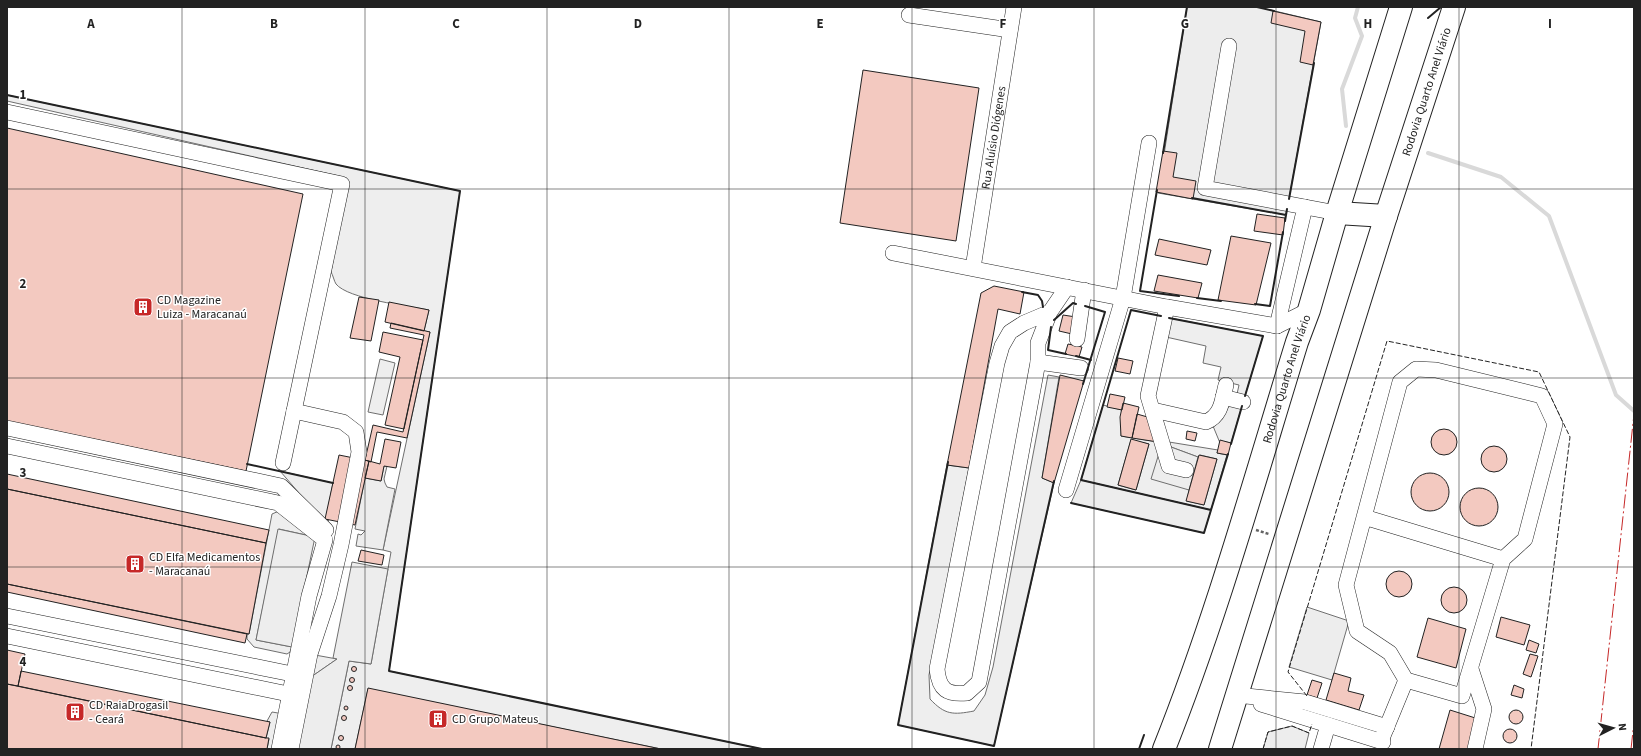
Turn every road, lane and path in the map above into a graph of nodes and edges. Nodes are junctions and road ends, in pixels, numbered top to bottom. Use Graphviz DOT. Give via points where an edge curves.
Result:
graph roads {
  1 [pos="1014,7"];
  2 [pos="1401,7"];
  3 [pos="1454,7"];
  4 [pos="909,15"];
  5 [pos="1010,30"];
  6 [pos="1229,46"];
  7 [pos="7,112"];
  8 [pos="1149,143"];
  9 [pos="1305,207"];
  10 [pos="1337,213"];
  11 [pos="1386,216"];
  12 [pos="893,253"];
  13 [pos="973,268"];
  14 [pos="1067,287"];
  15 [pos="1084,290"];
  16 [pos="1123,298"];
  17 [pos="1167,307"];
  18 [pos="1309,310"];
  19 [pos="1050,312"];
  20 [pos="1277,326"];
  21 [pos="1077,339"];
  22 [pos="1038,362"];
  23 [pos="1081,368"];
  24 [pos="1243,402"];
  25 [pos="1153,410"];
  26 [pos="294,411"];
  27 [pos="7,428"];
  28 [pos="7,446"];
  29 [pos="283,463"];
  30 [pos="1186,470"];
  31 [pos="1066,490"];
  32 [pos="1364,518"];
  33 [pos="1240,526"];
  34 [pos="1284,539"];
  35 [pos="341,545"];
  36 [pos="1504,559"];
  37 [pos="7,616"];
  38 [pos="7,636"];
  39 [pos="1471,669"];
  40 [pos="299,675"];
  41 [pos="1406,680"];
  42 [pos="1236,695"];
  43 [pos="295,696"];
  44 [pos="1328,725"];
  45 [pos="1387,727"];
  46 [pos="1383,745"];
  47 [pos="279,749"];
  48 [pos="290,749"];
  49 [pos="1164,749"];
  50 [pos="1220,749"];
  51 [pos="1321,749"];
  52 [pos="1475,749"];
  1 -- 5 [label="street, Rua Aluísio Diógenes"];
  2 -- 10 [label="highway, Rodovia Quarto Anel Viário"];
  3 -- 11 [label="highway, Rodovia Quarto Anel Viário"];
  4 -- 5 [label="street"];
  5 -- 13 [label="street, Rua Aluísio Diógenes"];
  6 -- 9 [label="street" via="1205,188"];
  7 -- 26 [label="street" via="342,184"];
  8 -- 16 [label="street"];
  9 -- 10 [label="street"];
  9 -- 20 [label="street"];
  10 -- 11 [label="highway"];
  10 -- 18 [label="highway, Rodovia Quarto Anel Viário"];
  11 -- 34 [label="highway, Rodovia Quarto Anel Viário"];
  12 -- 13 [label="street"];
  13 -- 14 [label="street"];
  14 -- 15 [label="street"];
  14 -- 19 [label="street"];
  15 -- 16 [label="street"];
  15 -- 21 [label="street"];
  16 -- 17 [label="street"];
  16 -- 31 [label="street"];
  17 -- 20 [label="street"];
  17 -- 25 [label="street" via="1148,396"];
  18 -- 20 [label="street"];
  18 -- 33 [label="highway, Rodovia Quarto Anel Viário"];
  19 -- 22 [label="street" via="1038,343"];
  19 -- 22 [label="street" via="1024,322 1010,332 997,363 937,669 938,682 946,692 967,694 979,682"];
  22 -- 23 [label="street"];
  24 -- 25 [label="street" via="1225,391 1219,411 1214,419 1206,422"];
  25 -- 30 [label="street" via="1169,466"];
  26 -- 29 [label="street"];
  26 -- 35 [label="street" via="343,422 356,432 359,452"];
  27 -- 35 [label="street" via="281,486"];
  28 -- 40 [label="street" via="278,503 325,540 309,596"];
  32 -- 36 [label="street"];
  32 -- 36 [label="street" via="1400,382 1416,369 1436,370 1542,396 1555,424 1525,539"];
  32 -- 41 [label="street" via="1346,585 1357,631 1390,653"];
  33 -- 34 [label="path"];
  33 -- 49 [label="highway, Rodovia Quarto Anel Viário" via="1184,700"];
  34 -- 42 [label="highway, Rodovia Quarto Anel Viário"];
  35 -- 40 [label="street" via="329,596 310,654"];
  36 -- 39 [label="street"];
  37 -- 40 [label="street"];
  38 -- 43 [label="street"];
  39 -- 41 [label="street" via="1462,696"];
  39 -- 52 [label="street" via="1484,709"];
  40 -- 43 [label="street"];
  41 -- 45 [label="street"];
  42 -- 44 [label="street"];
  42 -- 45 [label="street" via="1305,702"];
  42 -- 50 [label="highway, Rodovia Quarto Anel Viário"];
  43 -- 47 [label="street"];
  43 -- 48 [label="street"];
  44 -- 46 [label="street"];
  44 -- 51 [label="street"];
  45 -- 46 [label="street"];
}
